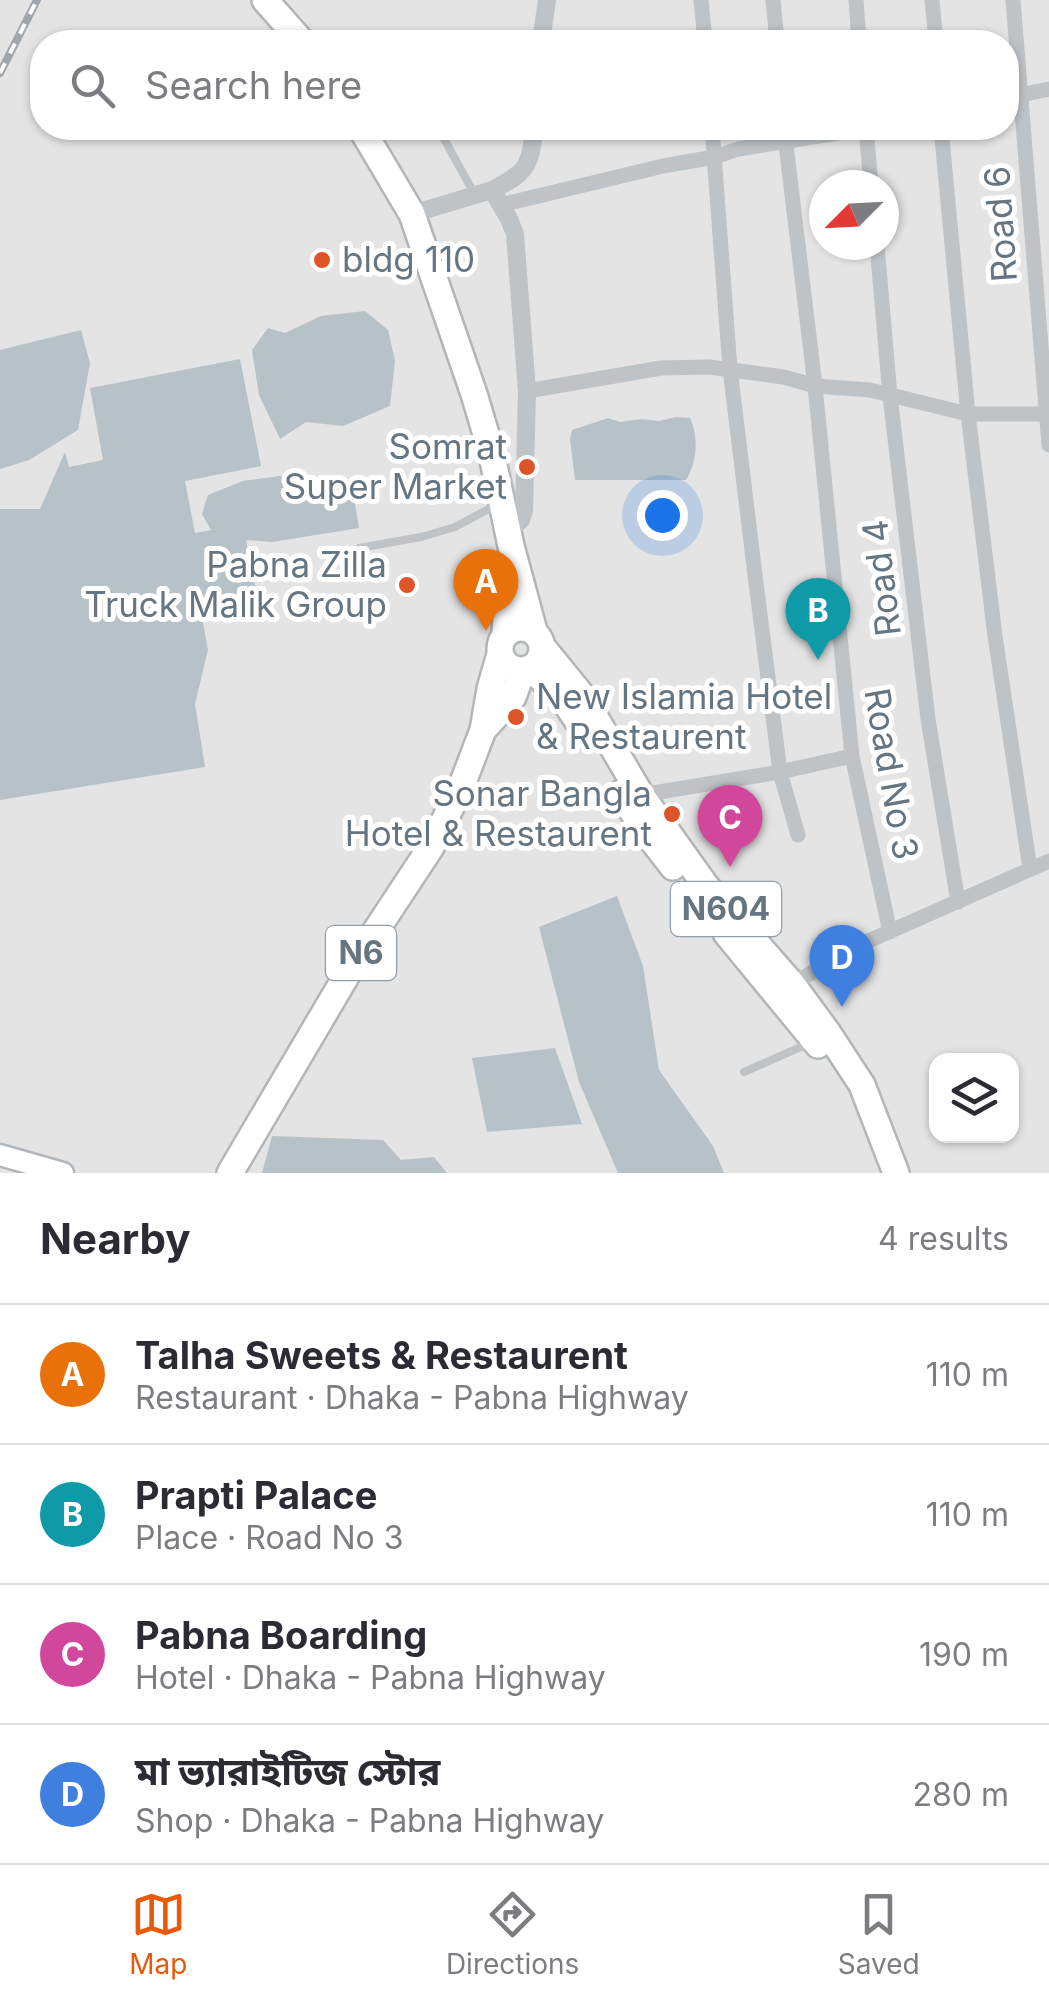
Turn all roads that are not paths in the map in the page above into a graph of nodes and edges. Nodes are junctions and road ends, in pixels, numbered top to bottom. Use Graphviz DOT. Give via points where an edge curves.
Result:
graph roads {
  1 [pos="265,0"];
  2 [pos="546,0"];
  3 [pos="701,0"];
  4 [pos="773,0"];
  5 [pos="856,0"];
  6 [pos="932,0"];
  7 [pos="1013,0"];
  8 [pos="291,30"];
  9 [pos="542,30"];
  10 [pos="703,30"];
  11 [pos="776,30"];
  12 [pos="859,30"];
  13 [pos="935,30"];
  14 [pos="1013,30"];
  15 [pos="1049,89"];
  16 [pos="1019,95"];
  17 [pos="368,140"];
  18 [pos="447,140"];
  19 [pos="532,140"];
  20 [pos="713,140"];
  21 [pos="768,140"];
  22 [pos="786,140"];
  23 [pos="868,140"];
  24 [pos="942,140"];
  25 [pos="1019,140"];
  26 [pos="714,156"];
  27 [pos="870,170"];
  28 [pos="489,196"];
  29 [pos="412,214"];
  30 [pos="877,260"];
  31 [pos="730,369"];
  32 [pos="815,386"];
  33 [pos="527,391"];
  34 [pos="890,396"];
  35 [pos="968,414"];
  36 [pos="1047,415"];
  37 [pos="1049,444"];
  38 [pos="502,502"];
  39 [pos="509,538"];
  40 [pos="359,548"];
  41 [pos="503,644"];
  42 [pos="533,654"];
  43 [pos="575,701"];
  44 [pos="483,730"];
  45 [pos="852,756"];
  46 [pos="780,772"];
  47 [pos="641,796"];
  48 [pos="642,828"];
  49 [pos="798,836"];
  50 [pos="601,839"];
  51 [pos="1049,860"];
  52 [pos="1030,869"];
  53 [pos="958,902"];
  54 [pos="728,924"];
  55 [pos="890,932"];
  56 [pos="792,984"];
  57 [pos="822,1037"];
  58 [pos="744,1072"];
  59 [pos="856,1087"];
  60 [pos="0,1154"];
  61 [pos="63,1173"];
  62 [pos="230,1173"];
  63 [pos="882,1173"];
  64 [pos="896,1173"];
  1 -- 8 [label="highway"];
  2 -- 9 [label="street"];
  3 -- 10 [label="street"];
  4 -- 11 [label="street"];
  5 -- 12 [label="street"];
  6 -- 13 [label="street"];
  7 -- 14 [label="street, Road 6"];
  15 -- 16 [label="street"];
  17 -- 29 [label="highway"];
  18 -- 28 [label="lane"];
  19 -- 28 [label="street" via="529,162"];
  20 -- 26 [label="street"];
  21 -- 26 [label="street"];
  22 -- 32 [label="street, Road No 3"];
  23 -- 27 [label="street"];
  24 -- 35 [label="street"];
  25 -- 36 [label="street, Road 6"];
  26 -- 28 [label="street"];
  26 -- 31 [label="street"];
  28 -- 29 [label="street"];
  28 -- 33 [label="street" via="515,234"];
  29 -- 38 [label="highway" via="474,394"];
  30 -- 34 [label="street, Road 4"];
  31 -- 32 [label="street"];
  31 -- 33 [label="street" via="661,368"];
  31 -- 46 [label="street"];
  32 -- 34 [label="street"];
  32 -- 45 [label="street, Road No 3"];
  33 -- 39 [label="street" via="524,511"];
  34 -- 35 [label="street"];
  34 -- 53 [label="street, Road 4" via="928,719"];
  35 -- 36 [label="street"];
  35 -- 52 [label="street"];
  36 -- 37 [label="street, Road 6"];
  38 -- 39 [label="highway"];
  38 -- 40 [label="lane" via="455,527"];
  39 -- 41 [label="highway"];
  39 -- 42 [label="highway"];
  41 -- 42 [label="highway, N604" via="510,666"];
  41 -- 42 [label="highway" via="524,628"];
  41 -- 44 [label="highway"];
  42 -- 43 [label="highway, N604"];
  42 -- 44 [label="highway" via="513,696"];
  43 -- 47 [label="highway, N604"];
  43 -- 48 [label="highway, N604"];
  44 -- 62 [label="highway, N6" via="431,847"];
  45 -- 46 [label="street"];
  45 -- 55 [label="street, Road No 3"];
  46 -- 47 [label="street"];
  46 -- 49 [label="street"];
  47 -- 54 [label="highway, N604"];
  48 -- 50 [label="lane" via="613,844"];
  48 -- 54 [label="highway, N604"];
  51 -- 52 [label="street"];
  52 -- 53 [label="street"];
  53 -- 55 [label="street"];
  54 -- 56 [label="highway, N604"];
  54 -- 57 [label="highway, N604"];
  55 -- 56 [label="street"];
  56 -- 57 [label="highway, N604"];
  57 -- 58 [label="lane"];
  57 -- 59 [label="highway, N604"];
  59 -- 63 [label="highway, N604"];
  59 -- 64 [label="highway, N604"];
  60 -- 61 [label="main road"];
}
